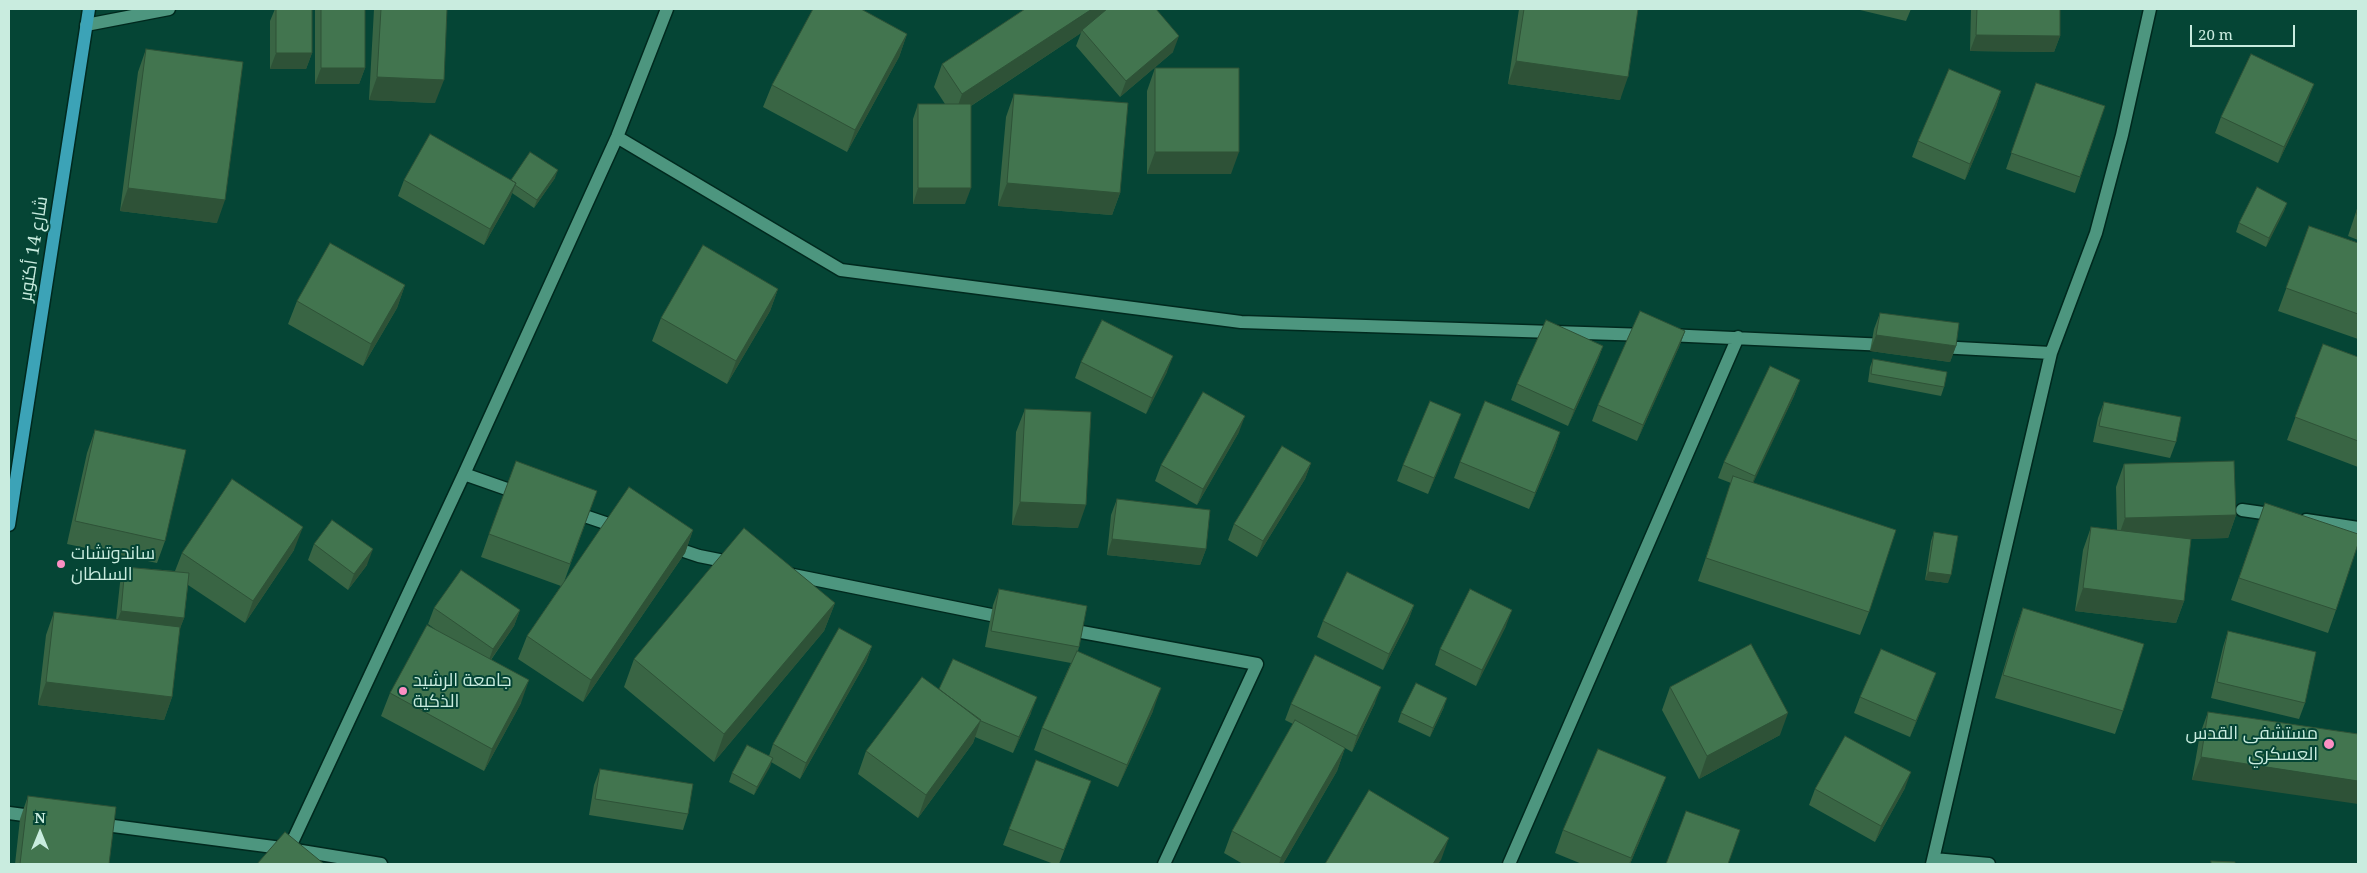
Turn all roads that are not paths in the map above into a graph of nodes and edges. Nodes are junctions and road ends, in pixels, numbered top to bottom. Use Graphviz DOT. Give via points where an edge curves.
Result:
graph roads {
  1 [pos="89,9"];
  2 [pos="169,9"];
  3 [pos="667,9"];
  4 [pos="2150,9"];
  5 [pos="86,25"];
  6 [pos="617,137"];
  7 [pos="1738,337"];
  8 [pos="1904,346"];
  9 [pos="1924,347"];
  10 [pos="2051,353"];
  11 [pos="464,474"];
  12 [pos="530,497"];
  13 [pos="558,507"];
  14 [pos="2242,510"];
  15 [pos="9,525"];
  16 [pos="2358,528"];
  17 [pos="633,533"];
  18 [pos="661,543"];
  19 [pos="747,566"];
  20 [pos="776,572"];
  21 [pos="1018,620"];
  22 [pos="1056,627"];
  23 [pos="9,813"];
  24 [pos="48,818"];
  25 [pos="86,823"];
  26 [pos="290,849"];
  27 [pos="1933,862"];
  28 [pos="381,864"];
  29 [pos="1164,864"];
  30 [pos="1509,864"];
  31 [pos="1989,864"];
  1 -- 5 [label="main road, شارع 14 أكتوبر"];
  2 -- 5 [label="street"];
  3 -- 6 [label="street"];
  4 -- 10 [label="street" via="2096,233"];
  5 -- 15 [label="main road, شارع 14 أكتوبر"];
  6 -- 7 [label="street" via="841,270 1241,322"];
  6 -- 11 [label="street"];
  7 -- 8 [label="street"];
  7 -- 30 [label="street"];
  9 -- 10 [label="street"];
  10 -- 27 [label="street"];
  11 -- 12 [label="street"];
  11 -- 26 [label="street"];
  13 -- 17 [label="street"];
  14 -- 16 [label="street"];
  18 -- 19 [label="street" via="699,556"];
  20 -- 21 [label="street"];
  22 -- 29 [label="street" via="1257,664"];
  23 -- 24 [label="street"];
  25 -- 26 [label="street"];
  26 -- 28 [label="street"];
  27 -- 31 [label="street"];
}
